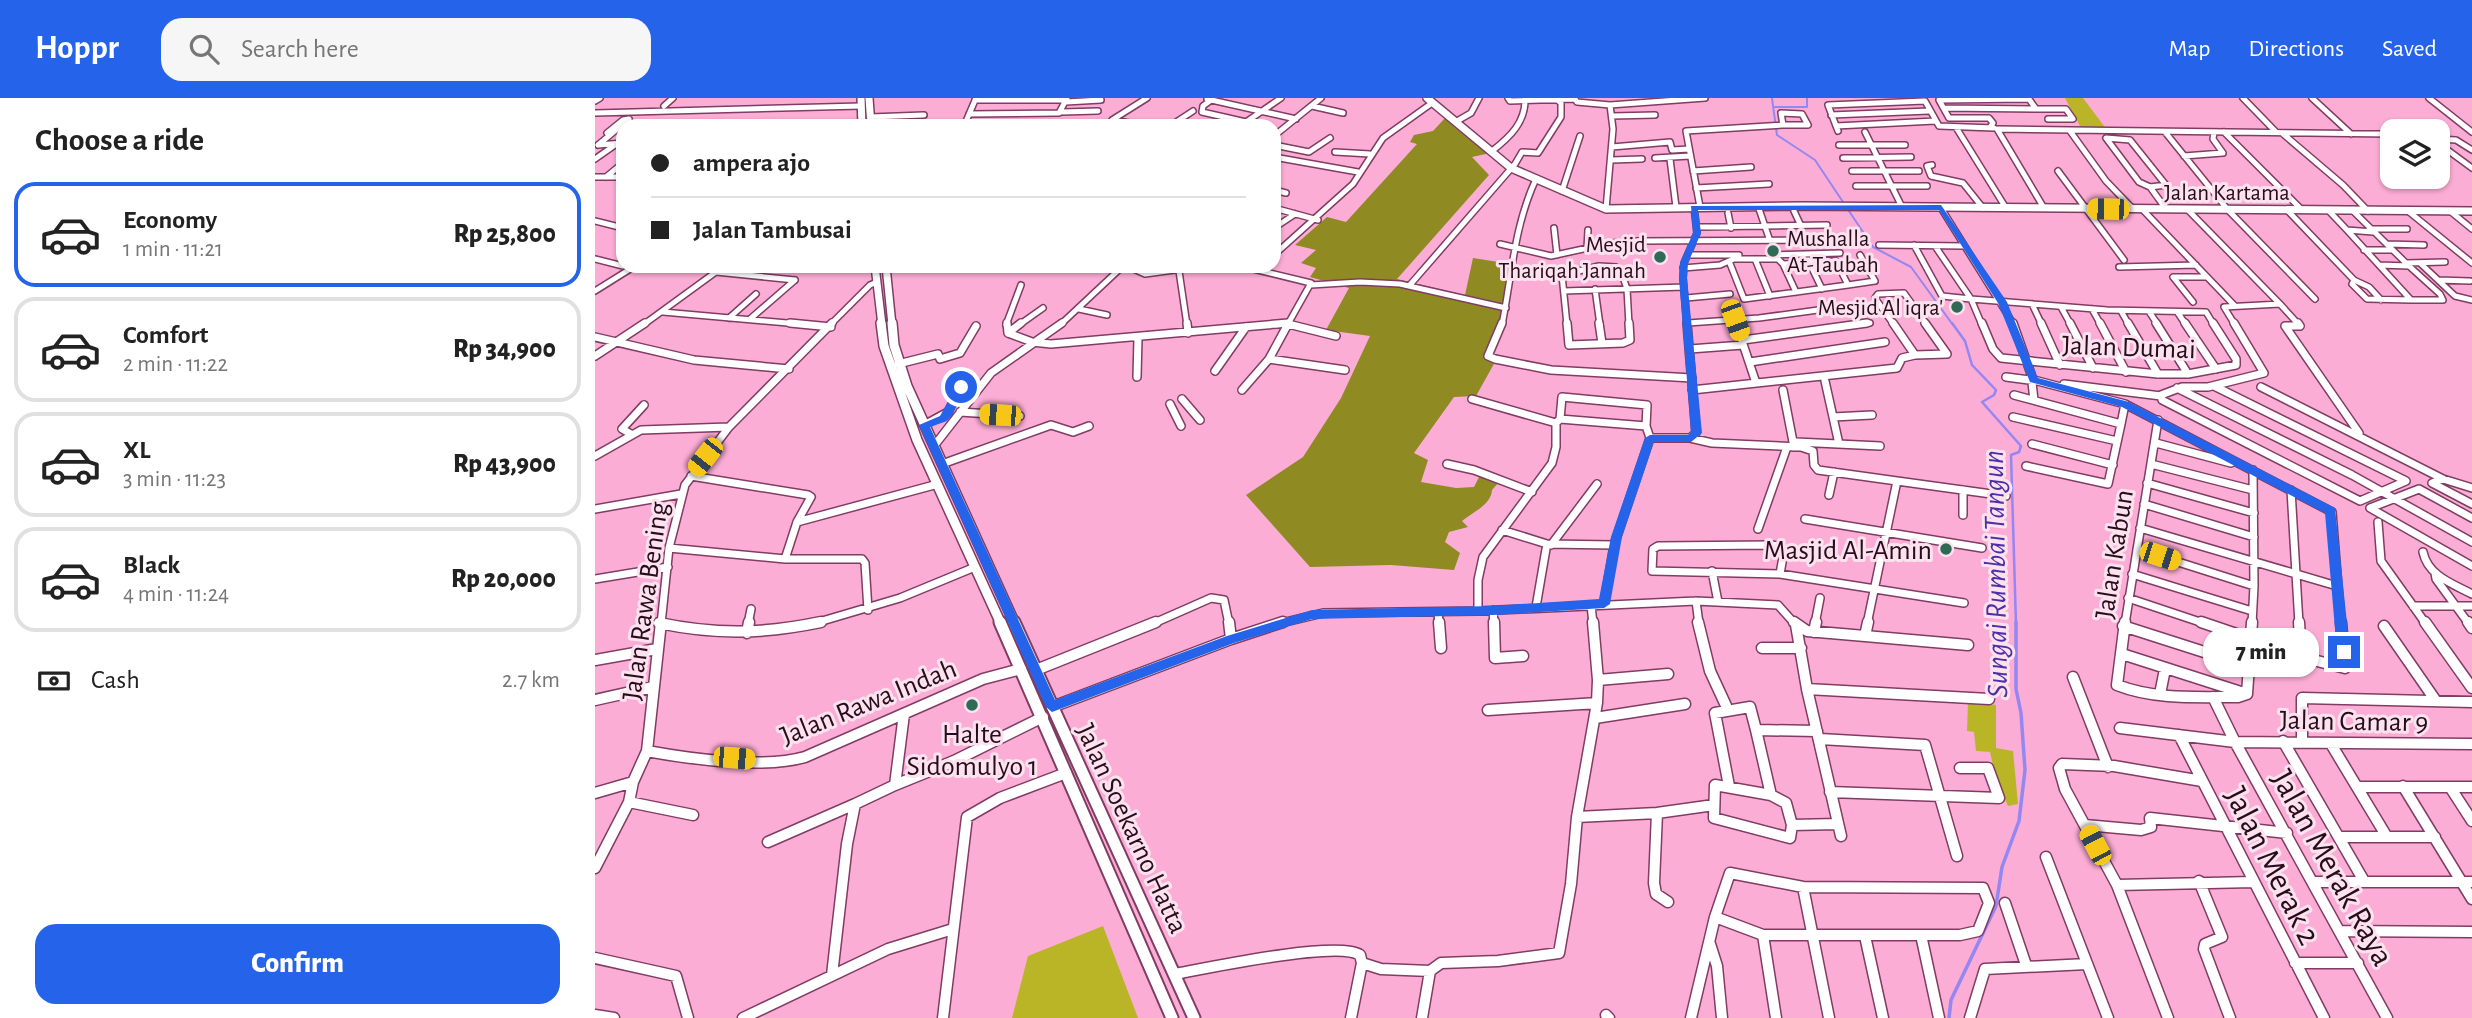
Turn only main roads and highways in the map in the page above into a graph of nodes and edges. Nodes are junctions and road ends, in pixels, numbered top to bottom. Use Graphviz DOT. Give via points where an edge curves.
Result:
graph roads {
  1 [pos="869,98"];
  2 [pos="1430,101"];
  3 [pos="871,119"];
  4 [pos="2472,211"];
  5 [pos="876,273"];
  6 [pos="887,273"];
  7 [pos="959,515"];
  8 [pos="1172,1018"];
  9 [pos="1194,1018"];
  1 -- 3 [label="main road"];
  2 -- 4 [label="main road, Jalan Kartama" via="1511,168 1606,209"];
  5 -- 7 [label="main road, Jalan Soekarno Hatta" via="884,346 938,484"];
  6 -- 7 [label="main road, Jalan Soekarno Hatta" via="898,364"];
  7 -- 8 [label="main road, Jalan Soekarno Hatta" via="975,567"];
  7 -- 9 [label="main road, Jalan Soekarno Hatta" via="1036,670"];
}
